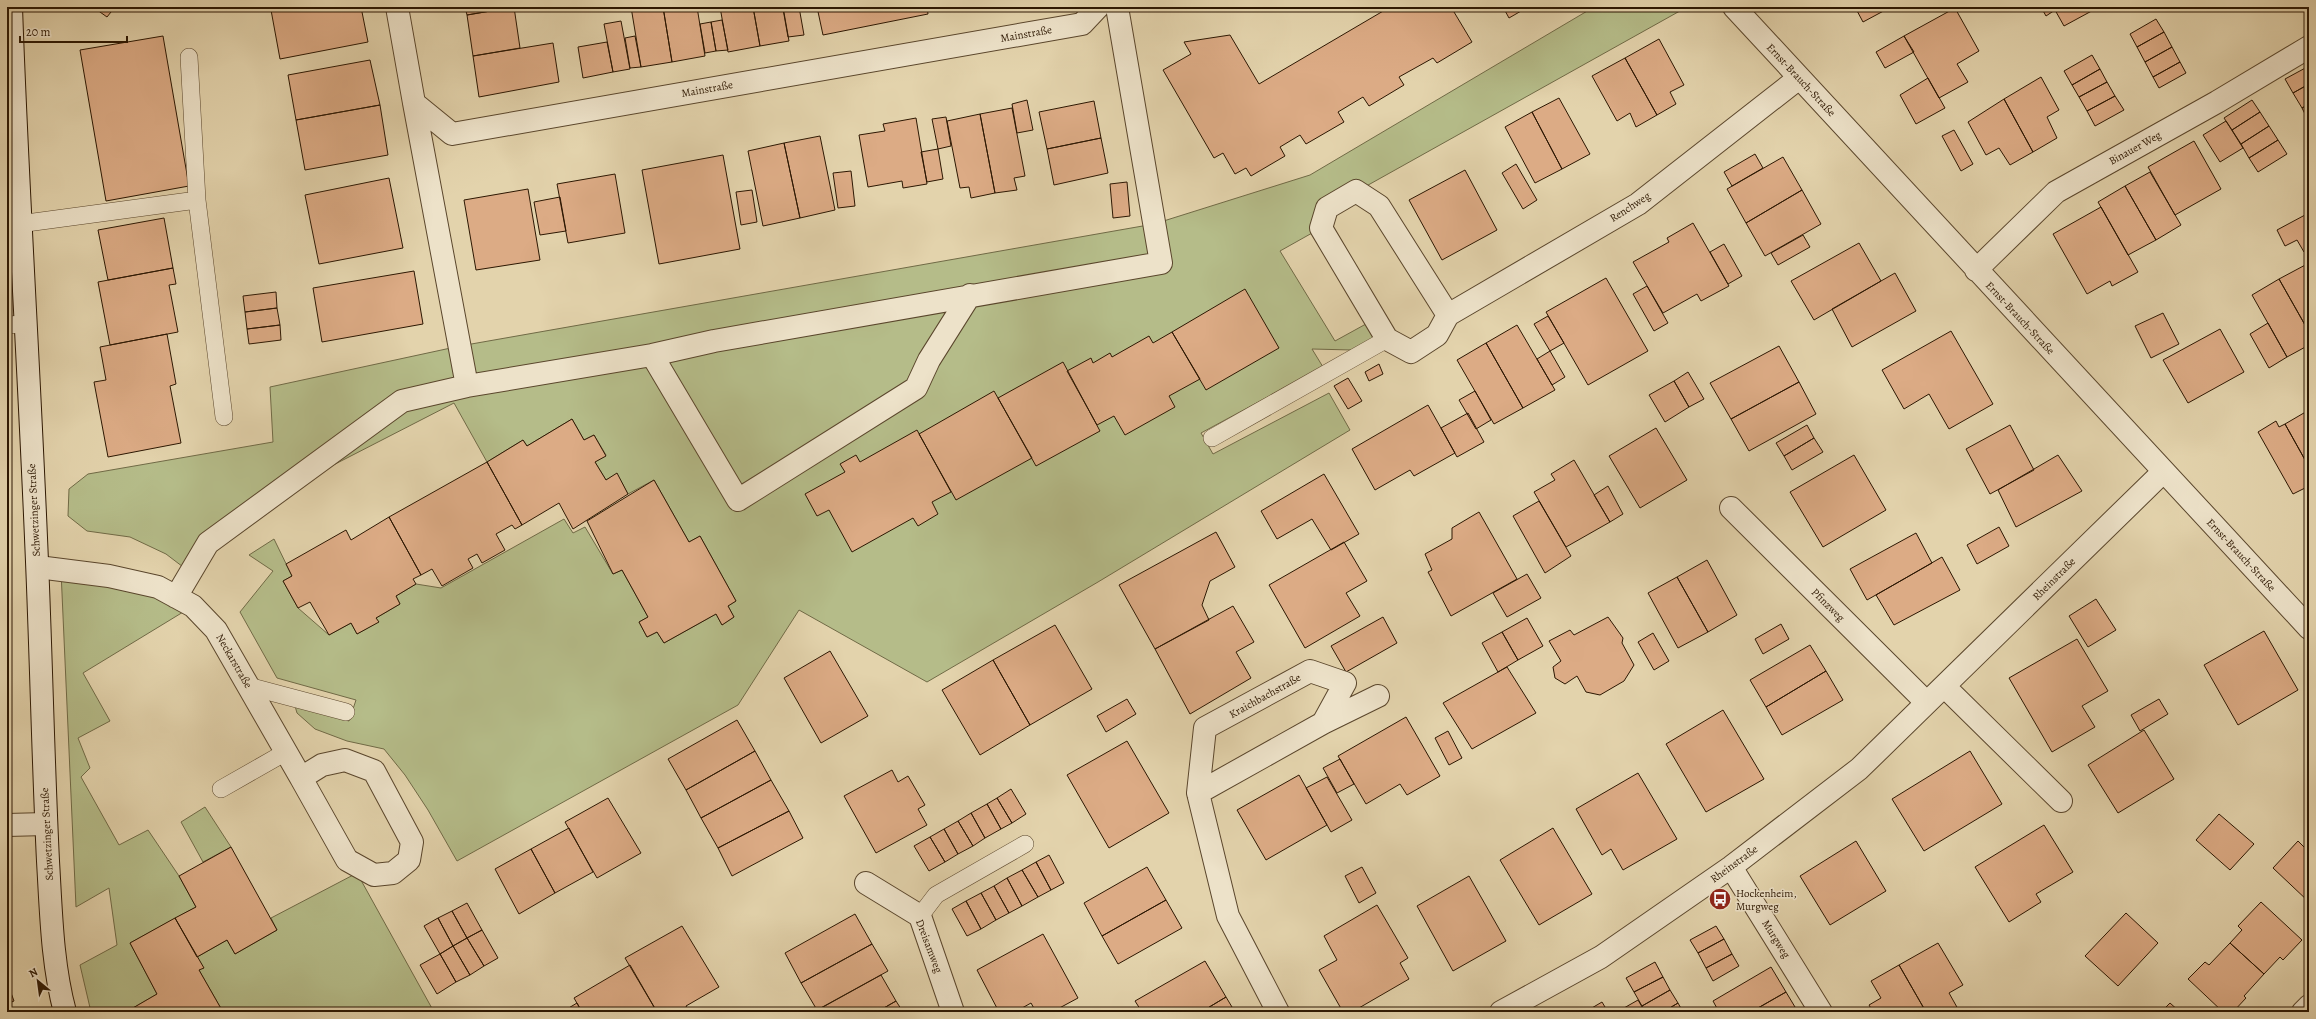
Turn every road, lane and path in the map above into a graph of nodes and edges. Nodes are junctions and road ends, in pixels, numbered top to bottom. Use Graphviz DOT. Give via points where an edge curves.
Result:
graph roads {
  1 [pos="10,7"];
  2 [pos="397,7"];
  3 [pos="1098,7"];
  4 [pos="1117,7"];
  5 [pos="1734,7"];
  6 [pos="2309,47"];
  7 [pos="189,57"];
  8 [pos="1799,78"];
  9 [pos="414,103"];
  10 [pos="11,128"];
  11 [pos="197,200"];
  12 [pos="19,224"];
  13 [pos="1976,270"];
  14 [pos="970,295"];
  15 [pos="1448,314"];
  16 [pos="16,325"];
  17 [pos="1387,339"];
  18 [pos="652,355"];
  19 [pos="467,386"];
  20 [pos="224,417"];
  21 [pos="1212,438"];
  22 [pos="2163,472"];
  23 [pos="1731,508"];
  24 [pos="38,568"];
  25 [pos="176,597"];
  26 [pos="2309,628"];
  27 [pos="248,686"];
  28 [pos="1945,687"];
  29 [pos="1378,696"];
  30 [pos="1926,702"];
  31 [pos="346,712"];
  32 [pos="1323,723"];
  33 [pos="286,752"];
  34 [pos="301,778"];
  35 [pos="221,789"];
  36 [pos="1198,793"];
  37 [pos="2061,801"];
  38 [pos="46,824"];
  39 [pos="7,825"];
  40 [pos="1025,844"];
  41 [pos="1731,867"];
  42 [pos="866,883"];
  43 [pos="920,916"];
  44 [pos="2309,1006"];
  45 [pos="64,1012"];
  46 [pos="953,1012"];
  47 [pos="1278,1012"];
  48 [pos="1501,1012"];
  49 [pos="1821,1012"];
  50 [pos="2303,1012"];
  1 -- 10 [label="street, Schwetzinger Straße"];
  2 -- 9 [label="street"];
  3 -- 9 [label="street, Mainstraße" via="1082,24 452,134"];
  4 -- 14 [label="street" via="1161,263"];
  5 -- 8 [label="street, Ernst-Brauch-Straße"];
  6 -- 13 [label="street, Binauer Weg" via="2056,192"];
  7 -- 11 [label="lane"];
  8 -- 13 [label="street, Ernst-Brauch-Straße"];
  8 -- 15 [label="street, Renchweg" via="1638,204"];
  9 -- 19 [label="street"];
  10 -- 12 [label="street, Schwetzinger Straße"];
  11 -- 12 [label="lane"];
  11 -- 20 [label="lane"];
  12 -- 16 [label="street, Schwetzinger Straße"];
  13 -- 22 [label="street, Ernst-Brauch-Straße"];
  14 -- 18 [label="street" via="714,341"];
  14 -- 18 [label="street" via="929,360 916,388 738,500"];
  15 -- 17 [label="street" via="1437,335 1411,352"];
  15 -- 17 [label="street" via="1380,206 1356,191 1327,208 1321,228"];
  16 -- 24 [label="street, Schwetzinger Straße"];
  17 -- 21 [label="lane"];
  18 -- 19 [label="street"];
  19 -- 25 [label="street" via="397,404 208,543"];
  22 -- 26 [label="street, Ernst-Brauch-Straße"];
  22 -- 28 [label="street, Rheinstraße"];
  23 -- 30 [label="street, Pfinzweg"];
  24 -- 25 [label="street, Neckarstraße" via="109,576 158,587"];
  24 -- 38 [label="street, Schwetzinger Straße"];
  25 -- 27 [label="street, Neckarstraße" via="193,606 216,630"];
  27 -- 31 [label="lane"];
  27 -- 34 [label="street, Neckarstraße"];
  28 -- 30 [label="street, Rheinstraße"];
  28 -- 37 [label="street"];
  29 -- 32 [label="street"];
  30 -- 41 [label="street, Rheinstraße" via="1859,769"];
  32 -- 36 [label="street"];
  32 -- 36 [label="street, Kraichbachstraße" via="1345,683 1310,671 1205,728"];
  33 -- 35 [label="lane"];
  34 -- 34 [label="street, Neckarstraße" via="322,765 345,760 374,771 412,842 409,860 393,873 374,875 347,860"];
  36 -- 47 [label="street, Kraichbachstraße" via="1228,916"];
  38 -- 39 [label="street"];
  38 -- 45 [label="street, Schwetzinger Straße" via="51,906"];
  40 -- 43 [label="lane" via="936,895"];
  41 -- 48 [label="street, Rheinstraße" via="1601,957"];
  41 -- 49 [label="street, Murgweg"];
  42 -- 43 [label="street, Dreisamweg"];
  43 -- 46 [label="street, Dreisamweg"];
  44 -- 50 [label="street"];
}
